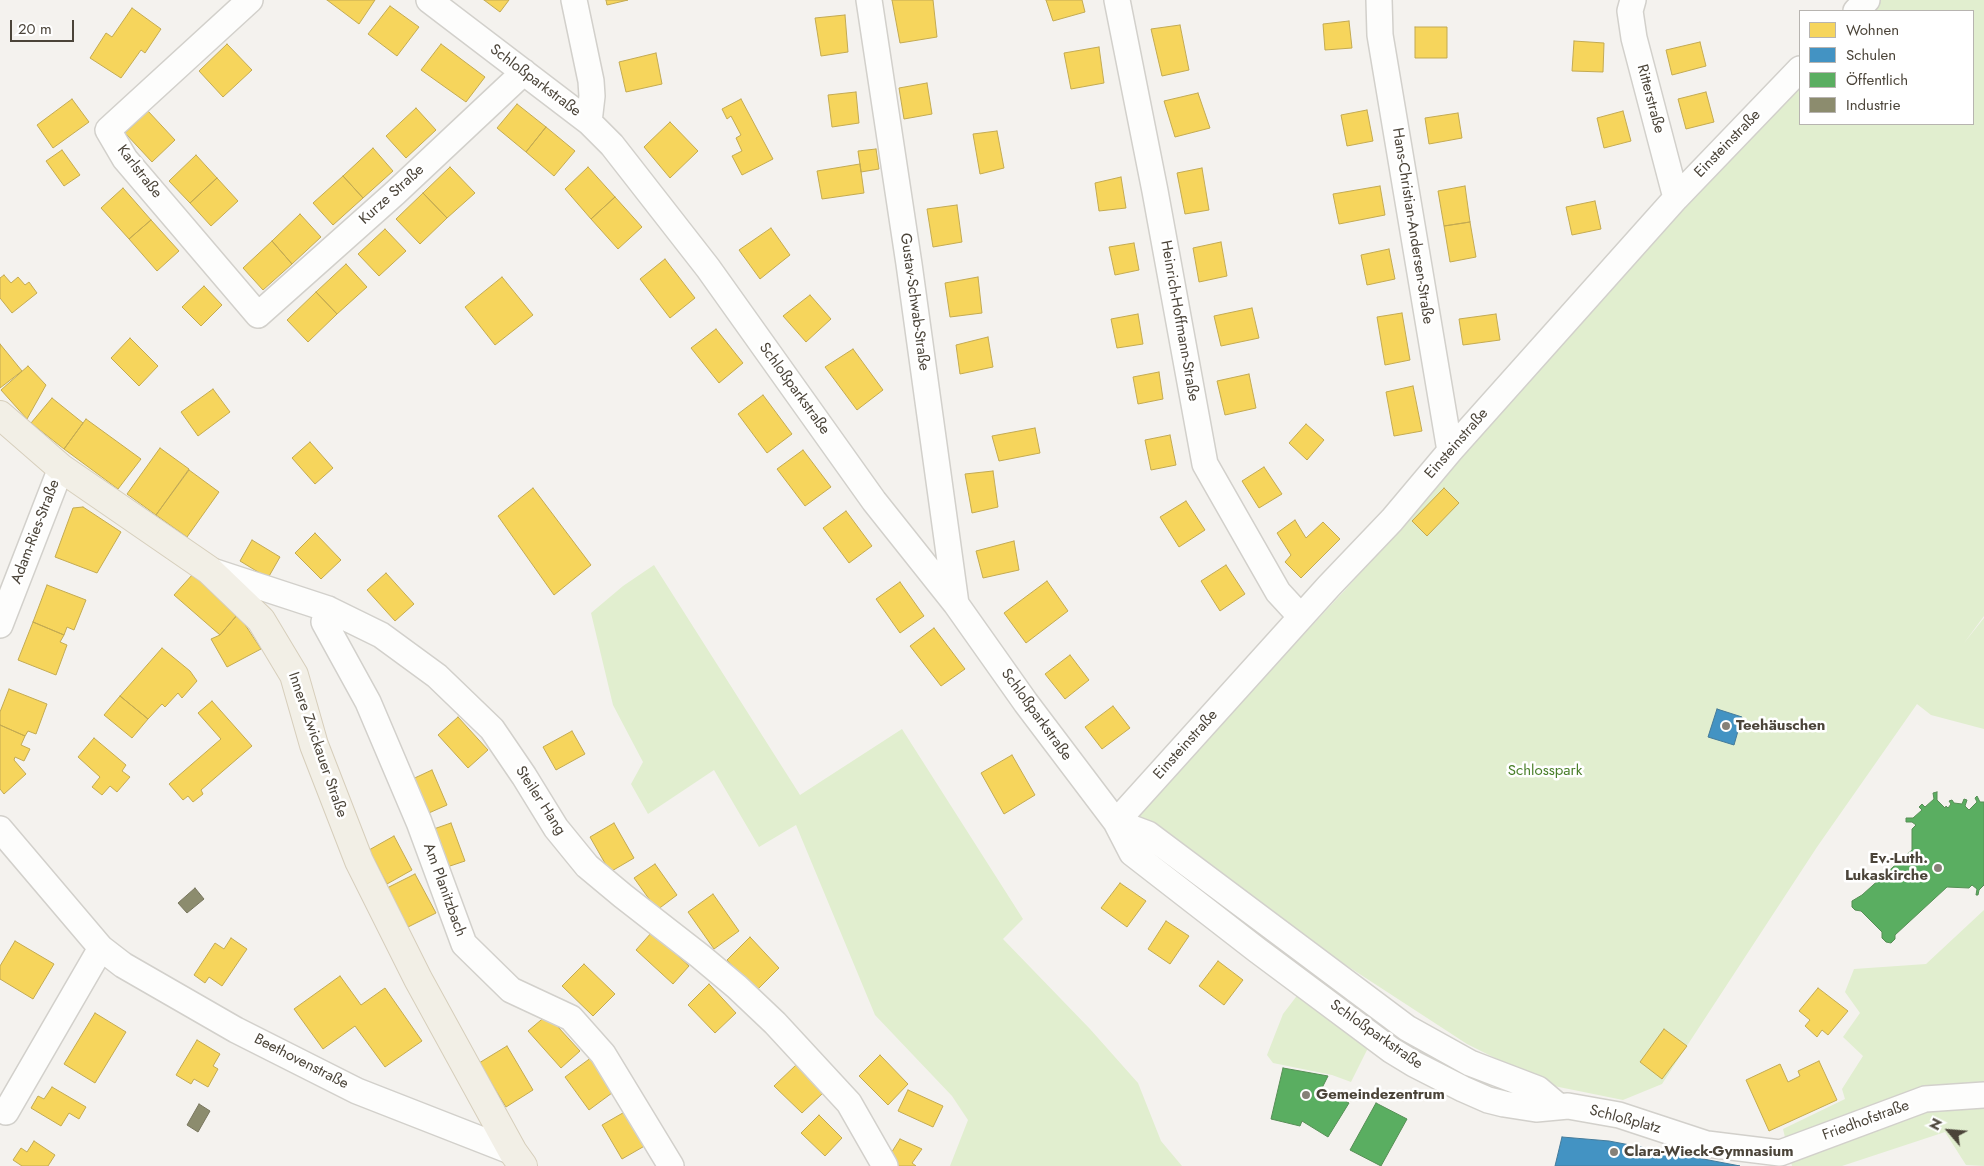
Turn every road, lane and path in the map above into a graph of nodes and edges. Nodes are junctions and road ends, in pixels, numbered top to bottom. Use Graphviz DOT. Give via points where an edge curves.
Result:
graph roads {
  1 [pos="250,0"];
  2 [pos="429,0"];
  3 [pos="574,0"];
  4 [pos="869,0"];
  5 [pos="1117,0"];
  6 [pos="1379,0"];
  7 [pos="1633,0"];
  8 [pos="1867,0"];
  9 [pos="1857,10"];
  10 [pos="1799,70"];
  11 [pos="524,72"];
  12 [pos="589,122"];
  13 [pos="1676,198"];
  14 [pos="258,315"];
  15 [pos="0,415"];
  16 [pos="1450,451"];
  17 [pos="61,468"];
  18 [pos="210,570"];
  19 [pos="956,604"];
  20 [pos="328,609"];
  21 [pos="1301,617"];
  22 [pos="0,625"];
  23 [pos="1116,822"];
  24 [pos="0,829"];
  25 [pos="101,948"];
  26 [pos="1984,1095"];
  27 [pos="1558,1106"];
  28 [pos="6,1112"];
  29 [pos="1780,1153"];
  30 [pos="518,1159"];
  31 [pos="671,1166"];
  32 [pos="885,1166"];
  1 -- 14 [label="street, Karlstraße" via="108,130 125,159"];
  2 -- 11 [label="street, Schloßparkstraße"];
  3 -- 12 [label="street" via="591,81"];
  4 -- 19 [label="street, Gustav-Schwab-Straße"];
  5 -- 21 [label="street, Heinrich-Hoffmann-Straße" via="1205,464 1278,592"];
  6 -- 16 [label="street, Hans-Christian-Andersen-Straße" via="1380,35"];
  7 -- 13 [label="street, Ritterstraße" via="1630,11 1634,38"];
  8 -- 9 [label="street"];
  10 -- 13 [label="street, Einsteinstraße"];
  11 -- 12 [label="street, Schloßparkstraße"];
  11 -- 14 [label="street, Kurze Straße"];
  12 -- 19 [label="street, Schloßparkstraße" via="612,145 708,268 874,501"];
  13 -- 16 [label="street, Einsteinstraße"];
  15 -- 17 [label="main road, Innere Zwickauer Straße"];
  16 -- 21 [label="street, Einsteinstraße" via="1392,520"];
  17 -- 18 [label="main road, Innere Zwickauer Straße"];
  17 -- 22 [label="street, Adam-Ries-Straße"];
  18 -- 20 [label="street, Steiler Hang"];
  18 -- 30 [label="main road, Innere Zwickauer Straße" via="261,620 294,675 314,745 359,861 418,980"];
  19 -- 23 [label="street, Schloßparkstraße"];
  20 -- 31 [label="street, Am Planitzbach" via="324,622 368,702 419,822 464,944 511,990 570,1018 603,1054"];
  20 -- 32 [label="street, Steiler Hang" via="381,635 438,676 492,728 556,828 587,866 700,956 775,1024 849,1103"];
  21 -- 23 [label="street, Einsteinstraße"];
  23 -- 27 [label="street, Schloßparkstraße" via="1132,853 1391,1050 1488,1100 1536,1109"];
  24 -- 25 [label="street, Beethovenstraße"];
  25 -- 28 [label="street"];
  25 -- 30 [label="street, Beethovenstraße" via="123,965 228,1025 358,1091"];
  26 -- 29 [label="street, Friedhofstraße" via="1925,1099"];
  27 -- 29 [label="street, Schloßplatz" via="1619,1116 1707,1144"];
}
